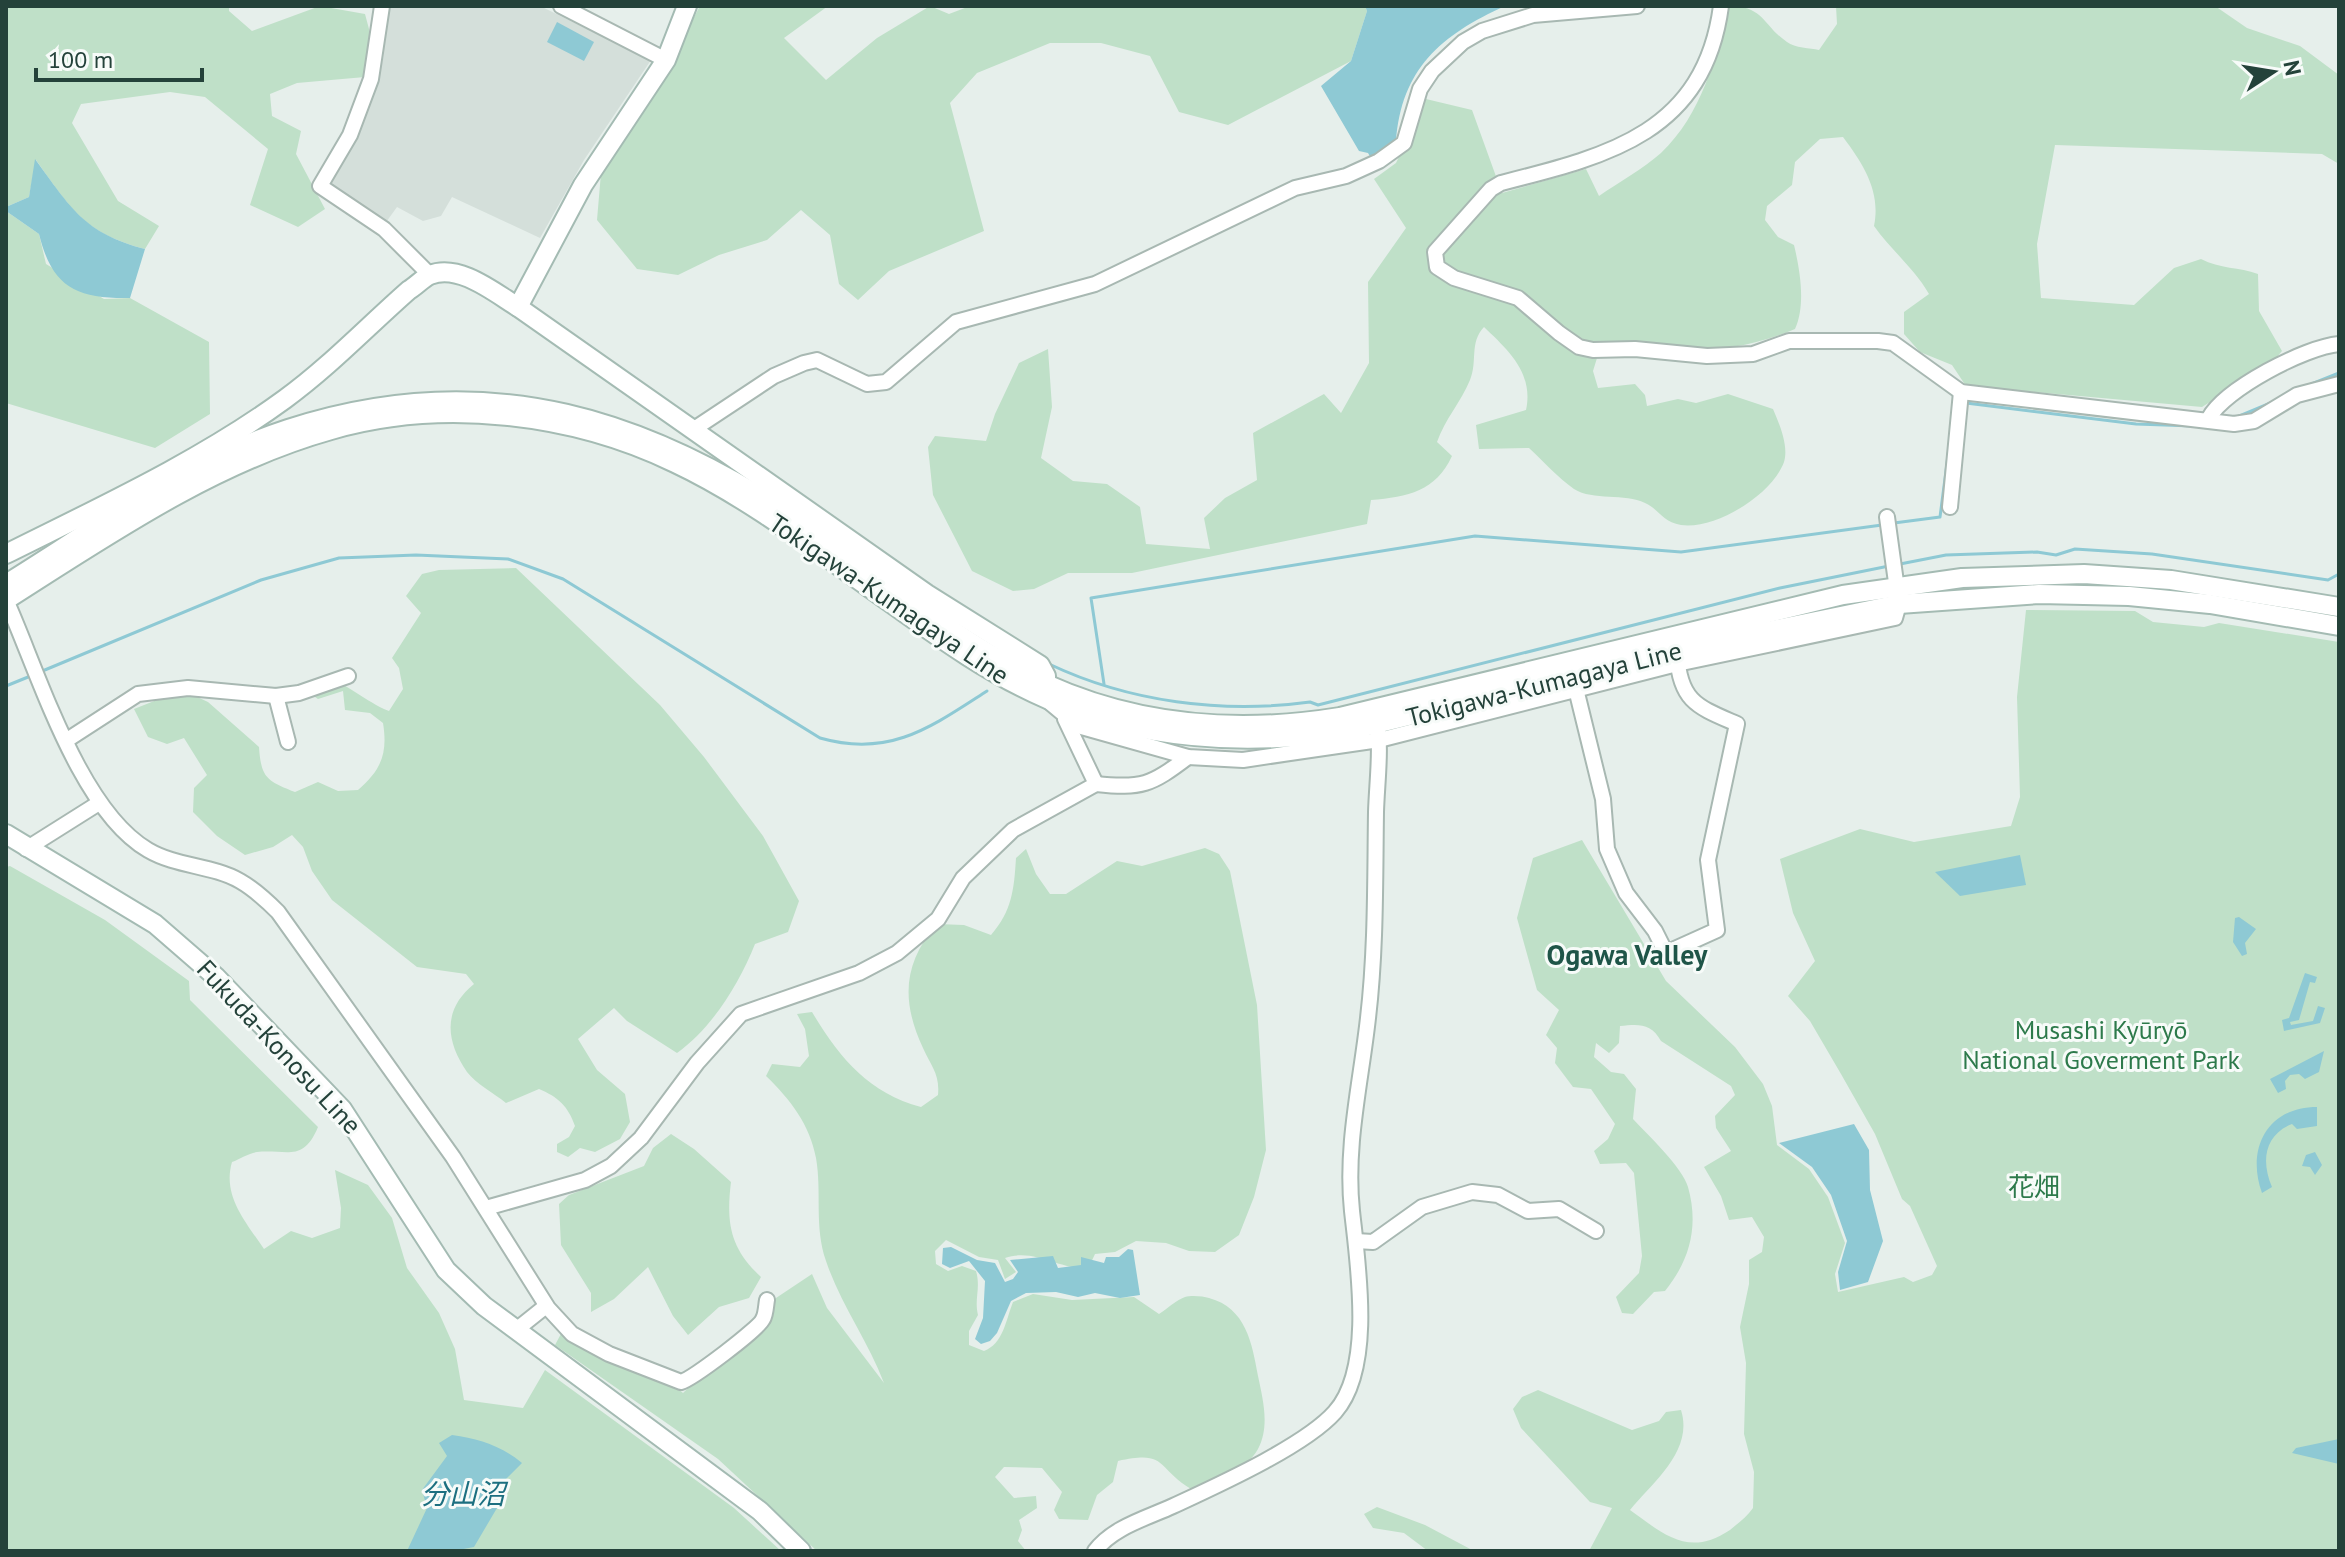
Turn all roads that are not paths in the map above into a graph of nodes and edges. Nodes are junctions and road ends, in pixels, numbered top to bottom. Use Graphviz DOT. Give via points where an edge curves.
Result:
graph roads {
  1 [pos="382,6"];
  2 [pos="561,6"];
  3 [pos="687,6"];
  4 [pos="1637,6"];
  5 [pos="1721,6"];
  6 [pos="666,60"];
  7 [pos="430,275"];
  8 [pos="518,307"];
  9 [pos="2339,344"];
  10 [pos="2339,384"];
  11 [pos="1961,392"];
  12 [pos="2209,418"];
  13 [pos="694,429"];
  14 [pos="1950,507"];
  15 [pos="1887,517"];
  16 [pos="6,554"];
  17 [pos="6,584"];
  18 [pos="1898,595"];
  19 [pos="6,600"];
  20 [pos="2336,601"];
  21 [pos="2332,625"];
  22 [pos="1677,657"];
  23 [pos="348,676"];
  24 [pos="1039,686"];
  25 [pos="1576,689"];
  26 [pos="276,696"];
  27 [pos="1065,719"];
  28 [pos="1378,725"];
  29 [pos="67,740"];
  30 [pos="288,742"];
  31 [pos="1188,757"];
  32 [pos="1096,784"];
  33 [pos="99,803"];
  34 [pos="6,834"];
  35 [pos="26,849"];
  36 [pos="486,1208"];
  37 [pos="1596,1231"];
  38 [pos="1356,1241"];
  39 [pos="767,1300"];
  40 [pos="546,1306"];
  41 [pos="516,1330"];
  42 [pos="801,1551"];
  43 [pos="1095,1551"];
  1 -- 7 [label="street" via="371,79 350,135 320,186 384,229"];
  2 -- 6 [label="street"];
  3 -- 6 [label="main road"];
  4 -- 13 [label="street" via="1533,15 1482,31 1432,71 1415,102 1404,143 1379,161 1346,176 1295,188 1095,284 956,322 886,382 867,384 817,360 804,363 774,376"];
  5 -- 11 [label="street" via="1708,57 1678,109 1604,154 1491,189 1435,252 1437,267 1454,278 1518,298 1579,347 1722,356 1753,354 1789,341 1878,341 1893,343"];
  6 -- 8 [label="main road" via="583,185"];
  7 -- 8 [label="main road" via="459,275"];
  7 -- 16 [label="main road" via="259,417"];
  8 -- 13 [label="main road"];
  9 -- 12 [label="street" via="2298,357 2247,385"];
  10 -- 12 [label="street" via="2297,395 2254,421 2234,424"];
  11 -- 12 [label="street"];
  11 -- 14 [label="street"];
  13 -- 24 [label="main road" via="927,594 1040,665"];
  15 -- 18 [label="street"];
  17 -- 24 [label="main road, Tokigawa-Kumagaya Line" via="171,482 285,430 395,404 455,399 514,403 582,416 684,452 765,499"];
  18 -- 20 [label="main road, Tokigawa-Kumagaya Line" via="1962,578 2084,574"];
  18 -- 21 [label="main road, Tokigawa-Kumagaya Line" via="2129,596"];
  18 -- 22 [label="main road, Tokigawa-Kumagaya Line"];
  18 -- 28 [label="main road, Tokigawa-Kumagaya Line" via="1843,595"];
  19 -- 24 [label="main road, Tokigawa-Kumagaya Line" via="173,497 298,440 376,420 483,413 591,432 676,463 742,500 935,635 1010,681"];
  19 -- 29 [label="street"];
  20 -- 21 [label="main road"];
  22 -- 25 [label="street"];
  22 -- 25 [label="street" via="1694,705 1737,724 1708,860 1717,930 1666,953 1633,907 1607,849 1603,799"];
  22 -- 28 [label="main road, Tokigawa-Kumagaya Line"];
  23 -- 26 [label="street"];
  24 -- 27 [label="street"];
  24 -- 28 [label="main road, Tokigawa-Kumagaya Line" via="1129,712 1204,724"];
  25 -- 28 [label="street"];
  26 -- 29 [label="street" via="188,688 138,694"];
  26 -- 30 [label="street"];
  27 -- 31 [label="street"];
  27 -- 32 [label="street"];
  28 -- 31 [label="street" via="1243,760"];
  28 -- 38 [label="street" via="1372,976 1350,1149"];
  29 -- 33 [label="street"];
  31 -- 32 [label="street" via="1154,783 1134,788"];
  32 -- 36 [label="street" via="1013,830 963,878 938,919 897,953 859,973 741,1014 641,1138 611,1166 585,1180"];
  33 -- 35 [label="street"];
  33 -- 36 [label="street" via="145,848 167,860 241,881 278,912"];
  34 -- 35 [label="main road, Fukuda-Konosu Line"];
  35 -- 41 [label="main road, Fukuda-Konosu Line" via="155,924 216,977 351,1120 446,1270"];
  36 -- 40 [label="street"];
  37 -- 38 [label="street" via="1559,1209 1528,1211 1498,1195 1472,1192 1422,1207 1373,1242"];
  38 -- 43 [label="street" via="1356,1362 1338,1409 1302,1438 1131,1524"];
  39 -- 40 [label="street" via="763,1320 745,1339 681,1382 572,1334"];
  40 -- 41 [label="street"];
  41 -- 42 [label="main road, Fukuda-Konosu Line" via="760,1511"];
}
